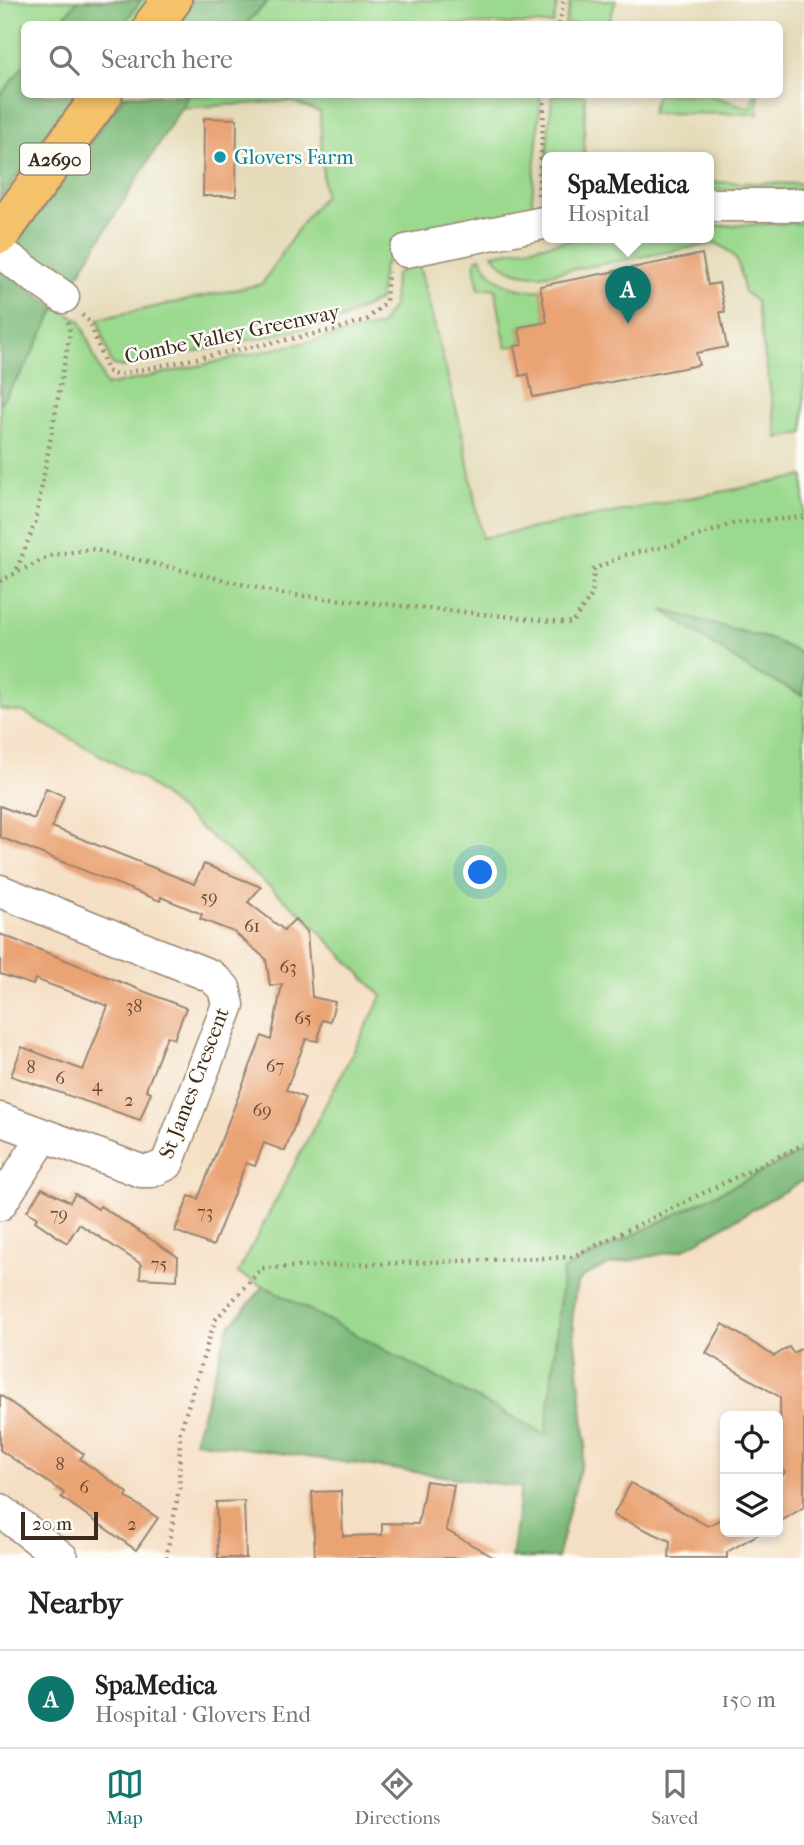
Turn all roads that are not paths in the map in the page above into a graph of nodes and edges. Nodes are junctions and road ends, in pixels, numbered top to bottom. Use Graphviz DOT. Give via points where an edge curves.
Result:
graph roads {
  1 [pos="172,0"];
  2 [pos="156,21"];
  3 [pos="100,98"];
  4 [pos="714,205"];
  5 [pos="804,205"];
  6 [pos="542,223"];
  7 [pos="0,234"];
  8 [pos="406,251"];
  9 [pos="0,252"];
  10 [pos="63,297"];
  11 [pos="0,891"];
  12 [pos="0,1119"];
  13 [pos="44,1136"];
  14 [pos="0,1204"];
  15 [pos="0,1510"];
  16 [pos="62,1558"];
  1 -- 2 [label="main road"];
  3 -- 7 [label="main road, A2690"];
  4 -- 5 [label="street"];
  6 -- 8 [label="street"];
  9 -- 10 [label="street"];
  11 -- 13 [label="street, St James Crescent" via="211,976 224,988 228,1005 167,1164 141,1171"];
  12 -- 13 [label="street, St James Crescent"];
  13 -- 14 [label="street"];
  15 -- 16 [label="street"];
}
